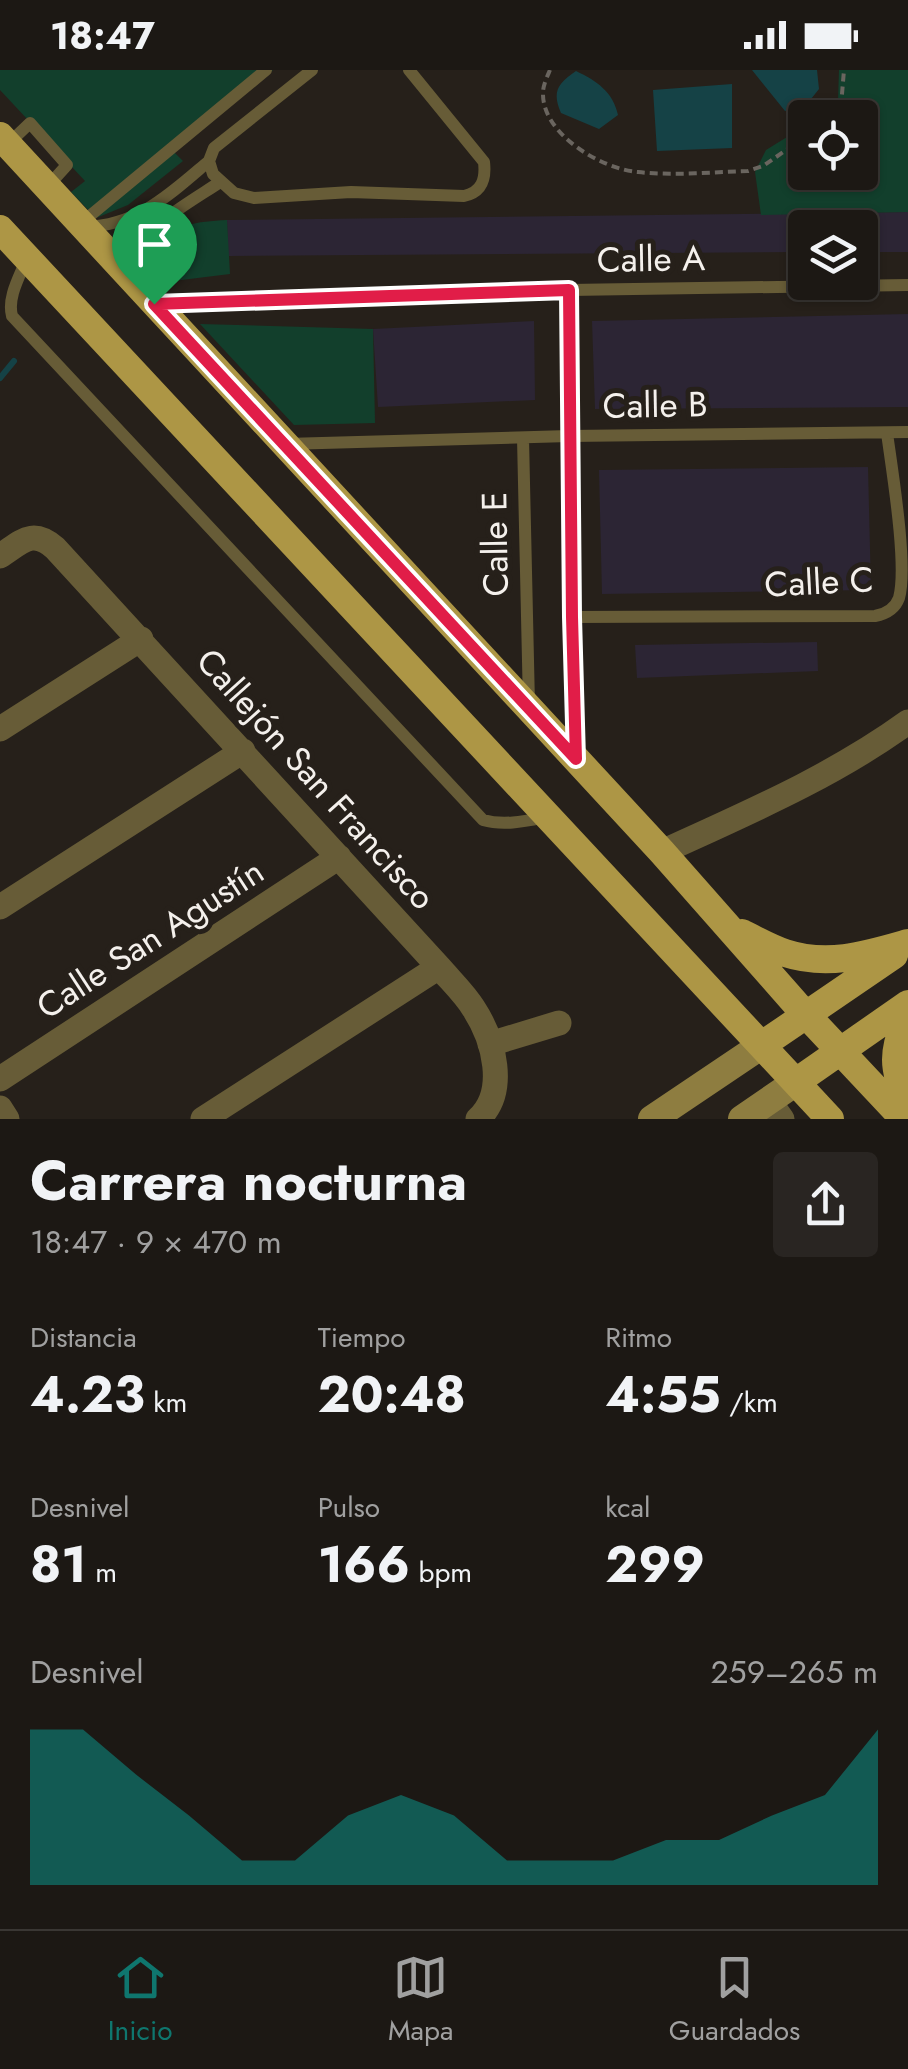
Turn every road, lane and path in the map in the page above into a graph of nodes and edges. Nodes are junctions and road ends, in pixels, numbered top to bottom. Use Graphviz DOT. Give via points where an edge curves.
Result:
graph roads {
  1 [pos="266,70"];
  2 [pos="312,70"];
  3 [pos="409,70"];
  4 [pos="550,70"];
  5 [pos="844,70"];
  6 [pos="841,100"];
  7 [pos="4,140"];
  8 [pos="788,149"];
  9 [pos="209,161"];
  10 [pos="220,182"];
  11 [pos="82,226"];
  12 [pos="0,229"];
  13 [pos="27,258"];
  14 [pos="908,286"];
  15 [pos="569,290"];
  16 [pos="147,297"];
  17 [pos="908,432"];
  18 [pos="887,433"];
  19 [pos="569,436"];
  20 [pos="523,438"];
  21 [pos="284,444"];
  22 [pos="0,556"];
  23 [pos="572,617"];
  24 [pos="141,640"];
  25 [pos="529,709"];
  26 [pos="908,722"];
  27 [pos="0,729"];
  28 [pos="243,750"];
  29 [pos="576,759"];
  30 [pos="548,817"];
  31 [pos="662,852"];
  32 [pos="338,857"];
  33 [pos="0,907"];
  34 [pos="732,928"];
  35 [pos="908,945"];
  36 [pos="439,967"];
  37 [pos="908,1004"];
  38 [pos="807,1015"];
  39 [pos="908,1015"];
  40 [pos="559,1023"];
  41 [pos="490,1044"];
  42 [pos="762,1045"];
  43 [pos="840,1052"];
  44 [pos="0,1079"];
  45 [pos="796,1082"];
  46 [pos="908,1103"];
  47 [pos="0,1108"];
  48 [pos="486,1109"];
  49 [pos="776,1110"];
  50 [pos="7,1119"];
  51 [pos="203,1119"];
  52 [pos="652,1119"];
  53 [pos="742,1119"];
  54 [pos="830,1119"];
  55 [pos="904,1119"];
  1 -- 11 [label="lane"];
  2 -- 9 [label="lane" via="214,148"];
  3 -- 10 [label="lane" via="484,162 484,180 473,194 254,198"];
  4 -- 8 [label="path" via="543,91 546,113 560,131 578,150 635,172 748,171"];
  5 -- 6 [label="path"];
  7 -- 11 [label="main road"];
  9 -- 10 [label="lane"];
  9 -- 11 [label="lane" via="135,218"];
  10 -- 16 [label="lane" via="145,238 139,252"];
  11 -- 16 [label="main road"];
  12 -- 13 [label="main road"];
  13 -- 30 [label="main road"];
  13 -- 30 [label="lane" via="10,310 39,345 483,820"];
  14 -- 15 [label="lane, Calle A"];
  15 -- 16 [label="lane, Calle A"];
  15 -- 19 [label="lane"];
  16 -- 21 [label="main road"];
  17 -- 18 [label="lane, Calle B"];
  18 -- 19 [label="lane, Calle B"];
  18 -- 23 [label="lane, Calle C" via="902,575 900,596 888,613"];
  19 -- 20 [label="lane, Calle B"];
  19 -- 23 [label="lane"];
  20 -- 21 [label="lane, Calle B"];
  20 -- 25 [label="lane, Calle E"];
  21 -- 25 [label="main road"];
  22 -- 24 [label="street, Callejón San Francisco" via="41,537"];
  23 -- 29 [label="lane"];
  24 -- 27 [label="street"];
  24 -- 28 [label="street, Callejón San Francisco"];
  25 -- 29 [label="main road"];
  26 -- 31 [label="street" via="815,781"];
  28 -- 32 [label="street, Callejón San Francisco"];
  28 -- 33 [label="street"];
  29 -- 31 [label="main road"];
  30 -- 42 [label="main road"];
  31 -- 34 [label="main road"];
  32 -- 36 [label="street, Callejón San Francisco"];
  32 -- 44 [label="street, Calle San Agustín"];
  34 -- 35 [label="main road" via="812,960 850,960"];
  34 -- 38 [label="main road"];
  35 -- 38 [label="main road"];
  36 -- 41 [label="street, Callejón San Francisco" via="475,1010"];
  36 -- 51 [label="street"];
  37 -- 43 [label="main road"];
  38 -- 42 [label="main road"];
  38 -- 43 [label="main road"];
  39 -- 46 [label="main road" via="896,1068"];
  40 -- 41 [label="street"];
  41 -- 48 [label="street, Callejón San Francisco" via="496,1073"];
  42 -- 45 [label="main road"];
  42 -- 52 [label="main road"];
  43 -- 45 [label="main road"];
  43 -- 55 [label="main road"];
  45 -- 49 [label="main road"];
  45 -- 54 [label="main road"];
  47 -- 50 [label="street"];
  49 -- 53 [label="main road"];
}
